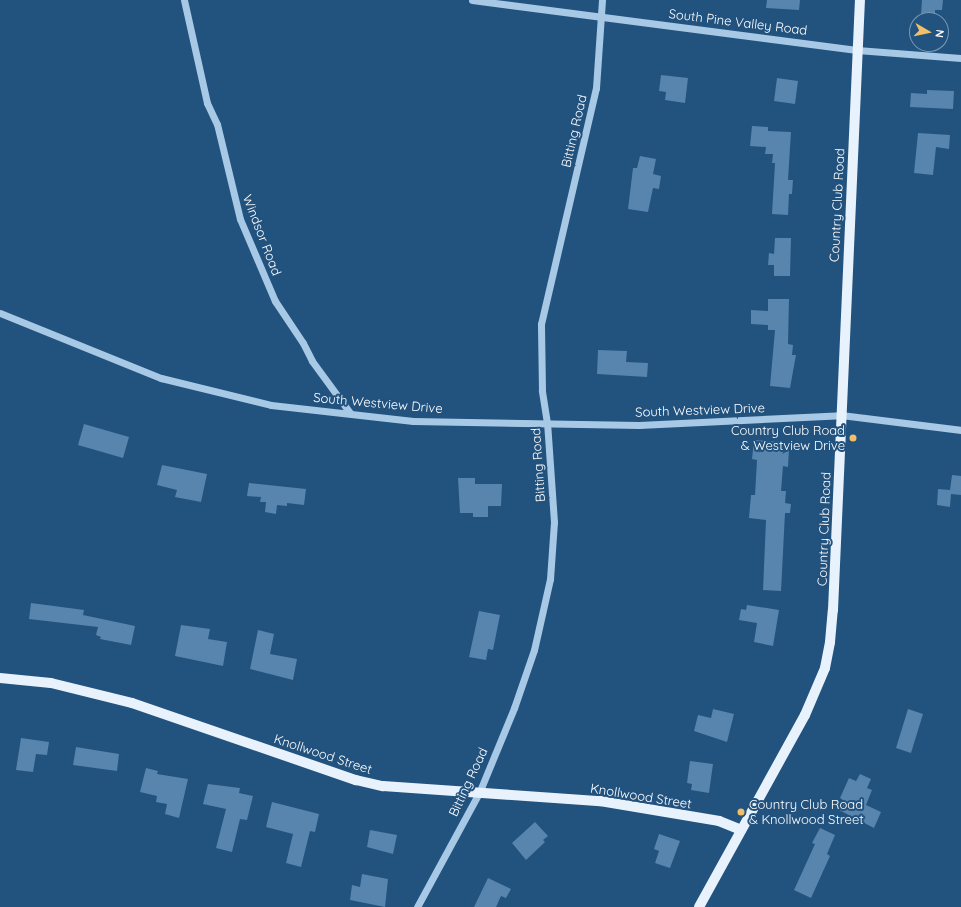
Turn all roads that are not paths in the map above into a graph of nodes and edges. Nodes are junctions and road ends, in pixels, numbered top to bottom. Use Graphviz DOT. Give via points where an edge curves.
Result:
graph roads {
  1 [pos="184,0"];
  2 [pos="472,0"];
  3 [pos="602,0"];
  4 [pos="860,0"];
  5 [pos="601,17"];
  6 [pos="857,50"];
  7 [pos="961,58"];
  8 [pos="0,313"];
  9 [pos="350,413"];
  10 [pos="841,415"];
  11 [pos="547,423"];
  12 [pos="961,430"];
  13 [pos="0,678"];
  14 [pos="478,793"];
  15 [pos="741,830"];
  16 [pos="417,907"];
  17 [pos="699,907"];
  1 -- 9 [label="street, Windsor Road" via="207,103 217,124 240,218 275,300 312,361"];
  2 -- 5 [label="street, South Pine Valley Road"];
  3 -- 5 [label="street, Bitting Road"];
  4 -- 6 [label="main road, Country Club Road"];
  5 -- 6 [label="street, South Pine Valley Road"];
  5 -- 11 [label="street, Bitting Road" via="596,88 541,324 542,390"];
  6 -- 7 [label="street, South Pine Valley Road"];
  6 -- 10 [label="main road, Country Club Road"];
  8 -- 9 [label="street, South Westview Drive" via="161,378 271,405"];
  9 -- 11 [label="street, South Westview Drive" via="413,421"];
  10 -- 11 [label="street, South Westview Drive" via="639,425"];
  10 -- 12 [label="street, South Westview Drive"];
  10 -- 15 [label="main road, Country Club Road" via="833,610 825,668 805,714"];
  11 -- 14 [label="street, Bitting Road" via="554,522 550,580 529,665"];
  13 -- 14 [label="main road, Knollwood Street" via="51,683 132,703 356,780 383,786"];
  14 -- 15 [label="main road, Knollwood Street" via="600,801 719,821"];
  14 -- 16 [label="street, Bitting Road"];
  15 -- 17 [label="main road, Country Club Road"];
}
